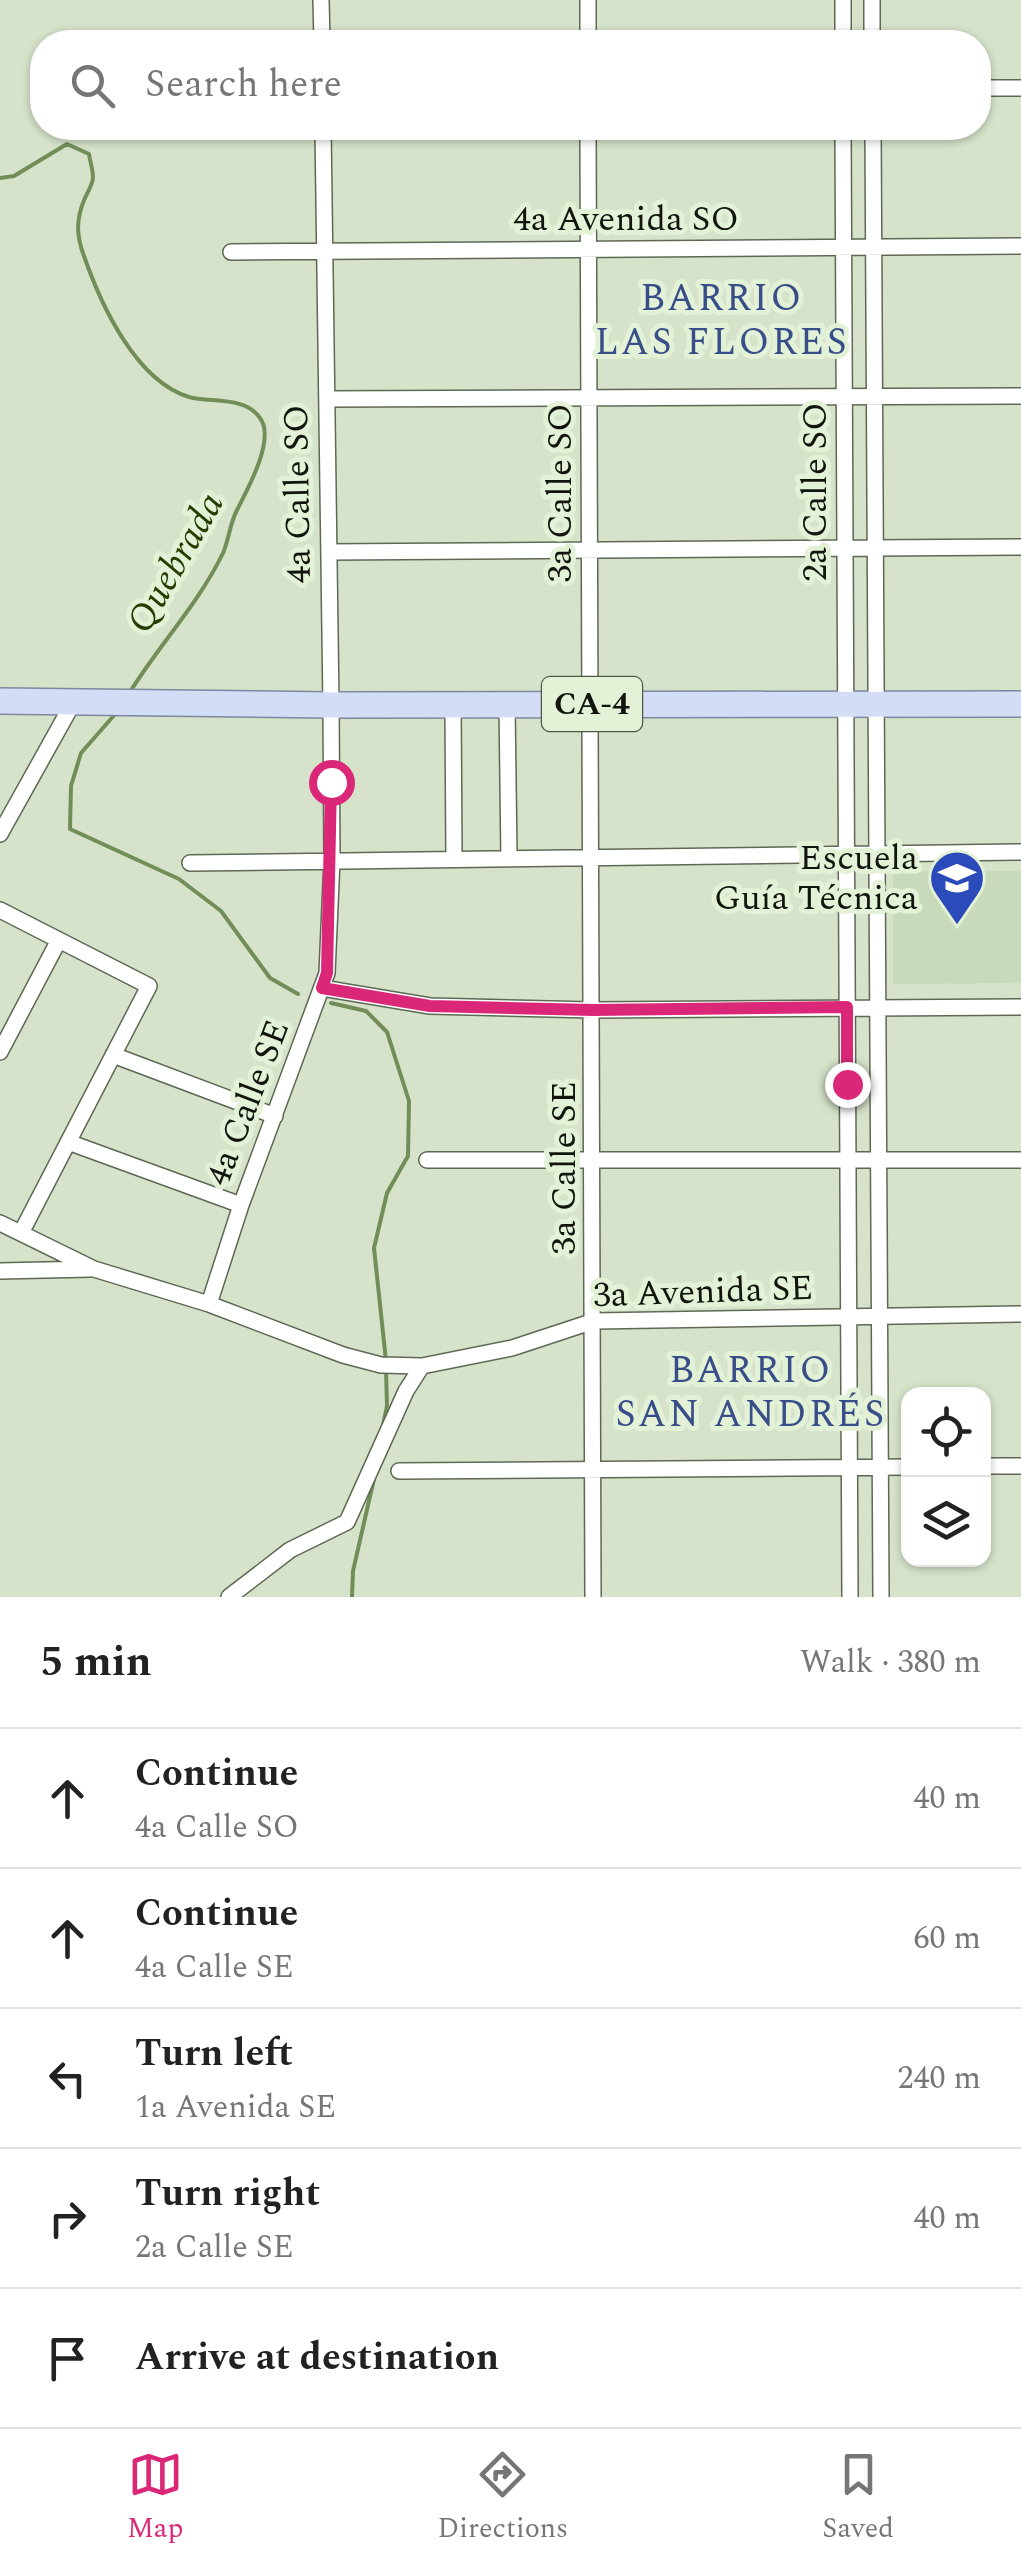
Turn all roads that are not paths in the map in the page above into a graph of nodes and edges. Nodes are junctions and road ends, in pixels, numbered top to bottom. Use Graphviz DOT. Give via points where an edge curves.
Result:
graph roads {
  1 [pos="321,0"];
  2 [pos="588,0"];
  3 [pos="843,0"];
  4 [pos="872,0"];
  5 [pos="322,30"];
  6 [pos="588,30"];
  7 [pos="843,30"];
  8 [pos="872,30"];
  9 [pos="991,88"];
  10 [pos="1021,88"];
  11 [pos="323,140"];
  12 [pos="588,140"];
  13 [pos="843,140"];
  14 [pos="872,140"];
  15 [pos="1021,246"];
  16 [pos="844,247"];
  17 [pos="873,247"];
  18 [pos="589,249"];
  19 [pos="231,252"];
  20 [pos="325,252"];
  21 [pos="874,396"];
  22 [pos="1021,396"];
  23 [pos="844,397"];
  24 [pos="590,398"];
  25 [pos="327,399"];
  26 [pos="1021,547"];
  27 [pos="845,548"];
  28 [pos="875,548"];
  29 [pos="590,550"];
  30 [pos="329,552"];
  31 [pos="0,700"];
  32 [pos="86,703"];
  33 [pos="331,704"];
  34 [pos="454,704"];
  35 [pos="507,704"];
  36 [pos="592,704"];
  37 [pos="846,704"];
  38 [pos="876,704"];
  39 [pos="1021,704"];
  40 [pos="0,834"];
  41 [pos="1021,852"];
  42 [pos="846,856"];
  43 [pos="877,856"];
  44 [pos="509,858"];
  45 [pos="592,858"];
  46 [pos="454,859"];
  47 [pos="332,860"];
  48 [pos="190,863"];
  49 [pos="0,910"];
  50 [pos="59,940"];
  51 [pos="322,988"];
  52 [pos="847,1007"];
  53 [pos="878,1007"];
  54 [pos="1021,1007"];
  55 [pos="593,1010"];
  56 [pos="0,1052"];
  57 [pos="114,1054"];
  58 [pos="275,1116"];
  59 [pos="68,1142"];
  60 [pos="426,1160"];
  61 [pos="848,1160"];
  62 [pos="878,1160"];
  63 [pos="1021,1160"];
  64 [pos="594,1162"];
  65 [pos="241,1205"];
  66 [pos="0,1223"];
  67 [pos="20,1233"];
  68 [pos="94,1269"];
  69 [pos="0,1271"];
  70 [pos="209,1304"];
  71 [pos="1021,1314"];
  72 [pos="848,1316"];
  73 [pos="880,1316"];
  74 [pos="594,1320"];
  75 [pos="422,1366"];
  76 [pos="901,1466"];
  77 [pos="991,1466"];
  78 [pos="1021,1466"];
  79 [pos="849,1467"];
  80 [pos="880,1467"];
  81 [pos="594,1469"];
  82 [pos="399,1470"];
  83 [pos="228,1597"];
  84 [pos="593,1597"];
  85 [pos="850,1597"];
  86 [pos="881,1597"];
  1 -- 5 [label="street"];
  2 -- 6 [label="street"];
  3 -- 7 [label="street"];
  4 -- 8 [label="street"];
  9 -- 10 [label="street"];
  11 -- 20 [label="street, 4a Calle SO"];
  12 -- 18 [label="street, 3a Calle SO"];
  13 -- 16 [label="street, 2a Calle SO"];
  14 -- 17 [label="street, 2a Calle SO"];
  15 -- 17 [label="street, 4a Avenida SO"];
  16 -- 17 [label="street, 4a Avenida SO"];
  16 -- 18 [label="street, 4a Avenida SO"];
  16 -- 23 [label="street, 2a Calle SO"];
  17 -- 21 [label="street, 2a Calle SO"];
  18 -- 20 [label="street, 4a Avenida SO"];
  18 -- 24 [label="street, 3a Calle SO"];
  19 -- 20 [label="street, 4a Avenida SO"];
  20 -- 25 [label="street, 4a Calle SO"];
  21 -- 22 [label="street"];
  21 -- 23 [label="street"];
  21 -- 28 [label="street, 2a Calle SO"];
  23 -- 24 [label="street"];
  23 -- 27 [label="street, 2a Calle SO"];
  24 -- 25 [label="street"];
  24 -- 29 [label="street, 3a Calle SO"];
  25 -- 30 [label="street, 4a Calle SO"];
  26 -- 28 [label="street"];
  27 -- 28 [label="street"];
  27 -- 29 [label="street"];
  27 -- 37 [label="street, 2a Calle SO"];
  28 -- 38 [label="street, 2a Calle SO"];
  29 -- 30 [label="street"];
  29 -- 36 [label="street, 3a Calle SO"];
  30 -- 33 [label="street, 4a Calle SO"];
  31 -- 32 [label="main road, CA-4"];
  32 -- 33 [label="main road, CA-4"];
  32 -- 40 [label="street"];
  33 -- 34 [label="main road, CA-4"];
  33 -- 47 [label="street, 4a Calle SO"];
  34 -- 35 [label="main road, CA-4"];
  34 -- 46 [label="street"];
  35 -- 36 [label="main road, CA-4"];
  35 -- 44 [label="street"];
  36 -- 37 [label="main road, CA-4"];
  36 -- 45 [label="street, 3a Calle SO"];
  37 -- 38 [label="main road, CA-4"];
  37 -- 42 [label="street, 2a Calle SO"];
  38 -- 39 [label="main road, CA-4"];
  38 -- 43 [label="street, 2a Calle SO"];
  41 -- 43 [label="street"];
  42 -- 43 [label="street"];
  42 -- 45 [label="street"];
  42 -- 52 [label="street, 2a Calle SO"];
  43 -- 53 [label="street, 2a Calle SO"];
  44 -- 45 [label="street"];
  44 -- 46 [label="street"];
  45 -- 55 [label="street, 3a Calle SE"];
  46 -- 47 [label="street"];
  47 -- 48 [label="street"];
  47 -- 51 [label="street, 4a Calle SE"];
  49 -- 50 [label="street"];
  50 -- 56 [label="street"];
  50 -- 57 [label="street" via="149,986"];
  51 -- 55 [label="street" via="430,1006"];
  51 -- 58 [label="street, 4a Calle SE"];
  52 -- 53 [label="street"];
  52 -- 55 [label="street"];
  52 -- 61 [label="street, 2a Calle SO"];
  53 -- 54 [label="street"];
  53 -- 62 [label="street, 2a Calle SO"];
  55 -- 64 [label="street, 3a Calle SE"];
  57 -- 58 [label="street"];
  57 -- 59 [label="street"];
  58 -- 65 [label="street, 4a Calle SE"];
  59 -- 65 [label="street"];
  59 -- 67 [label="street"];
  60 -- 64 [label="street"];
  61 -- 62 [label="street"];
  61 -- 64 [label="street"];
  61 -- 72 [label="street, 2a Calle SO"];
  62 -- 63 [label="street"];
  62 -- 73 [label="street, 2a Calle SO"];
  64 -- 74 [label="street, 3a Calle SE"];
  65 -- 70 [label="street, 4a Calle SE"];
  66 -- 67 [label="street, 3a Avenida SE"];
  67 -- 68 [label="street, 3a Avenida SE"];
  68 -- 69 [label="street"];
  68 -- 70 [label="street, 3a Avenida SE"];
  70 -- 75 [label="street, 3a Avenida SE" via="360,1361"];
  71 -- 73 [label="street, 3a Avenida SE"];
  72 -- 73 [label="street, 3a Avenida SE"];
  72 -- 74 [label="street, 3a Avenida SE"];
  72 -- 79 [label="street, 2a Calle SO"];
  73 -- 80 [label="street, 2a Calle SO"];
  74 -- 75 [label="street, 3a Avenida SE" via="512,1348"];
  74 -- 81 [label="street, 3a Calle SE"];
  75 -- 83 [label="street" via="347,1522 290,1550"];
  76 -- 80 [label="street"];
  77 -- 78 [label="street"];
  79 -- 80 [label="street"];
  79 -- 81 [label="street"];
  79 -- 85 [label="street, 2a Calle SO"];
  80 -- 86 [label="street, 2a Calle SO"];
  81 -- 82 [label="street"];
  81 -- 84 [label="street, 3a Calle SE"];
}
